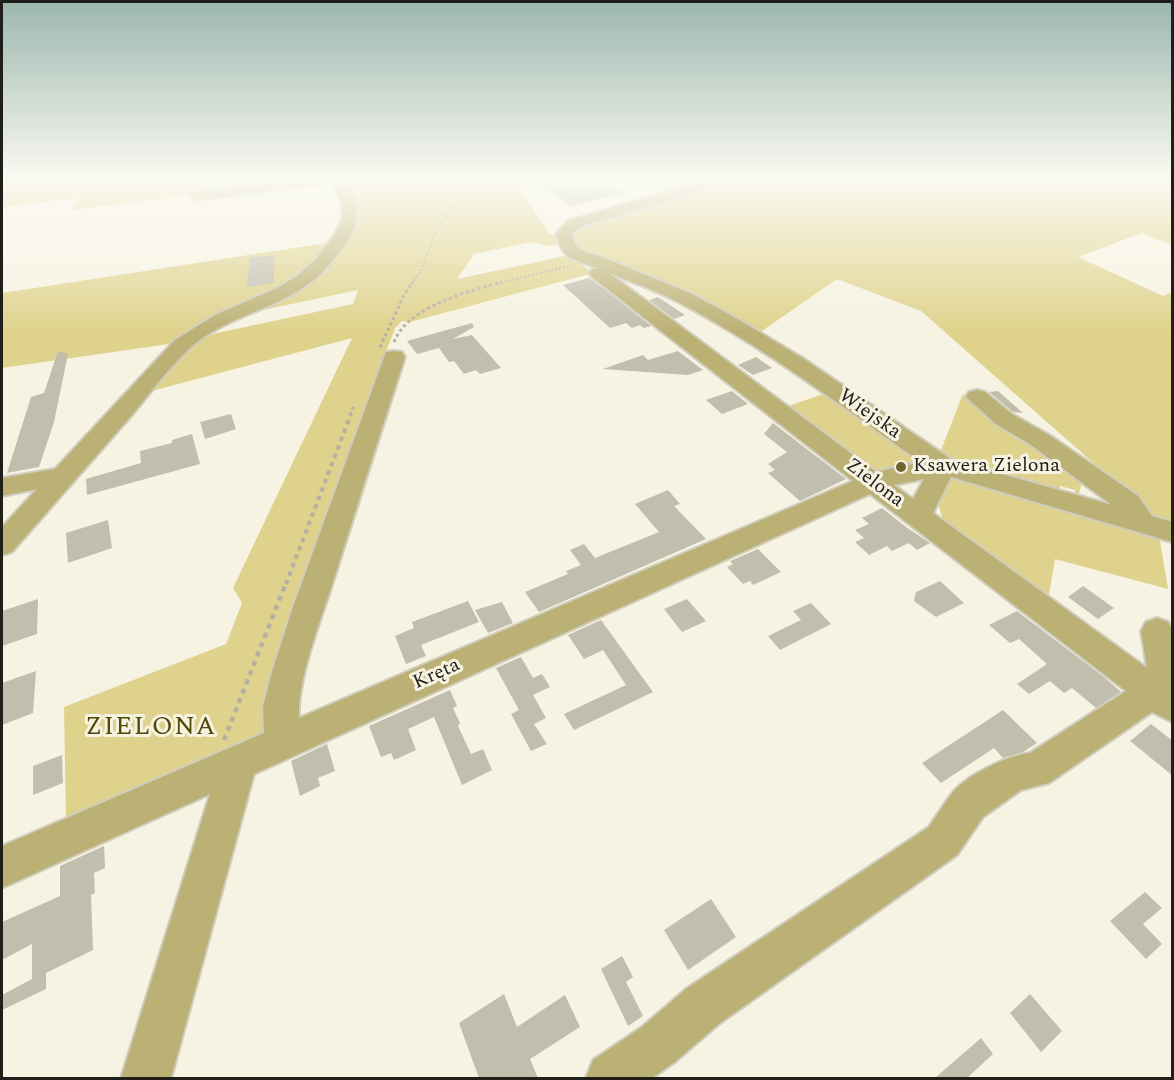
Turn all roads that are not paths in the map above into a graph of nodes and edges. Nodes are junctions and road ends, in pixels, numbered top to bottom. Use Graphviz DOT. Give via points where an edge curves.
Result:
graph roads {
  1 [pos="343,230"];
  2 [pos="566,230"];
  3 [pos="620,278"];
  4 [pos="394,357"];
  5 [pos="977,396"];
  6 [pos="943,466"];
  7 [pos="63,478"];
  8 [pos="873,483"];
  9 [pos="2,487"];
  10 [pos="913,513"];
  11 [pos="1138,523"];
  12 [pos="1173,532"];
  13 [pos="4,540"];
  14 [pos="1157,631"];
  15 [pos="1163,699"];
  16 [pos="282,744"];
  17 [pos="238,763"];
  18 [pos="2,867"];
  19 [pos="146,1078"];
  20 [pos="611,1078"];
  1 -- 7 [label="street" via="307,278 285,293 195,333 182,344"];
  2 -- 3 [label="street, Zielona" via="568,249"];
  3 -- 6 [label="street, Wiejska" via="685,298 729,322"];
  3 -- 8 [label="street, Zielona"];
  4 -- 16 [label="street" via="289,672 281,707"];
  5 -- 11 [label="street" via="1004,419 1128,503 1138,515"];
  6 -- 8 [label="street, Kręta"];
  6 -- 10 [label="street" via="921,510"];
  6 -- 11 [label="street, Wiejska"];
  7 -- 9 [label="street"];
  7 -- 13 [label="street"];
  8 -- 10 [label="street, Zielona"];
  8 -- 16 [label="street, Kręta"];
  10 -- 15 [label="street, Zielona"];
  11 -- 12 [label="street, Wiejska"];
  14 -- 15 [label="street" via="1165,676"];
  15 -- 20 [label="street" via="1036,770 1014,773 969,803 943,841 703,1006"];
  16 -- 17 [label="street, Kręta"];
  17 -- 18 [label="street, Kręta"];
  17 -- 19 [label="street"];
}
